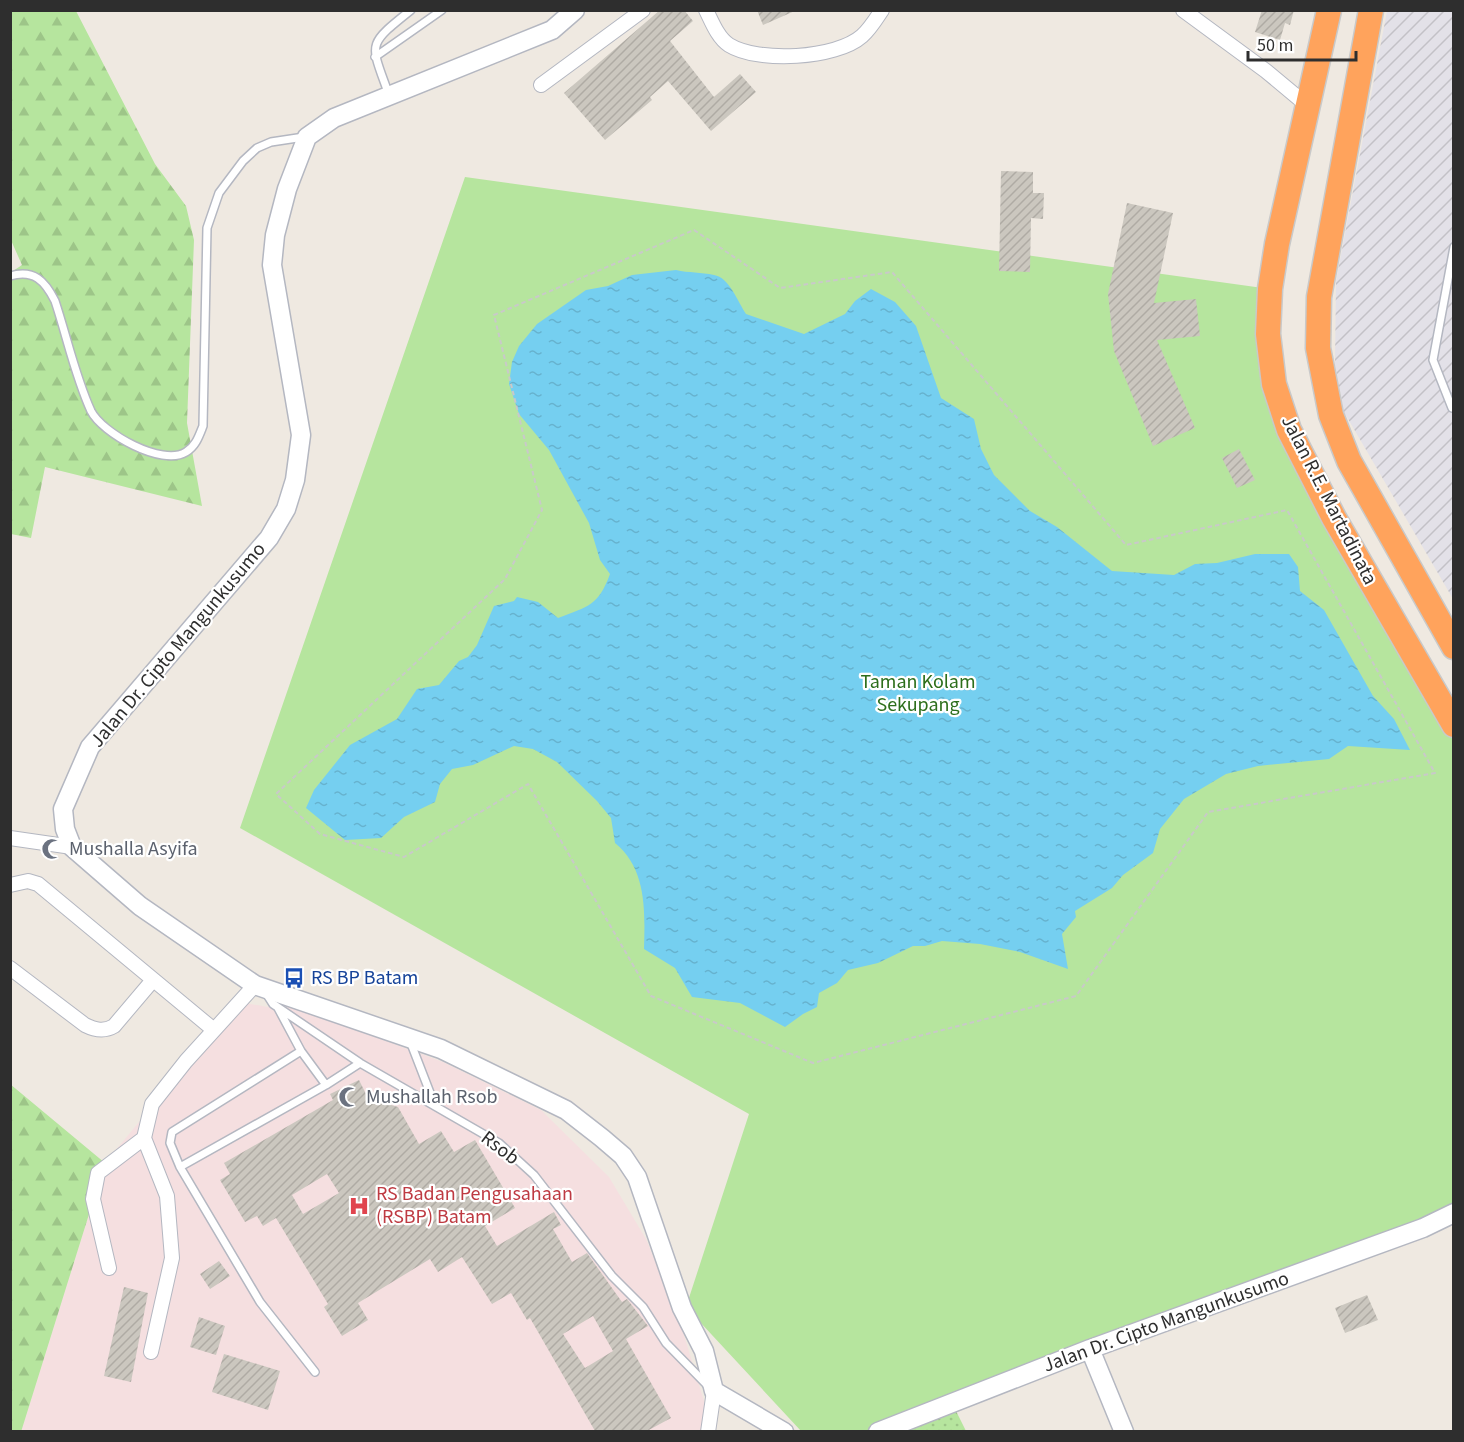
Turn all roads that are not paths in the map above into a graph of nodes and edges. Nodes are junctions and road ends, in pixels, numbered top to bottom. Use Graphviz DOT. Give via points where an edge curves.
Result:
graph roads {
  1 [pos="411,10"];
  2 [pos="442,10"];
  3 [pos="575,10"];
  4 [pos="643,10"];
  5 [pos="706,10"];
  6 [pos="882,10"];
  7 [pos="1183,10"];
  8 [pos="1329,10"];
  9 [pos="1371,10"];
  10 [pos="375,57"];
  11 [pos="541,85"];
  12 [pos="389,95"];
  13 [pos="1308,106"];
  14 [pos="307,137"];
  15 [pos="1454,247"];
  16 [pos="10,276"];
  17 [pos="1452,408"];
  18 [pos="1454,647"];
  19 [pos="1454,725"];
  20 [pos="10,838"];
  21 [pos="72,847"];
  22 [pos="10,885"];
  23 [pos="10,968"];
  24 [pos="153,980"];
  25 [pos="257,985"];
  26 [pos="278,1006"];
  27 [pos="214,1030"];
  28 [pos="408,1036"];
  29 [pos="301,1051"];
  30 [pos="360,1063"];
  31 [pos="326,1085"];
  32 [pos="435,1104"];
  33 [pos="144,1138"];
  34 [pos="180,1167"];
  35 [pos="1454,1213"];
  36 [pos="109,1268"];
  37 [pos="1090,1348"];
  38 [pos="151,1352"];
  39 [pos="315,1372"];
  40 [pos="714,1391"];
  41 [pos="708,1431"];
  42 [pos="784,1431"];
  43 [pos="878,1431"];
  44 [pos="1124,1431"];
  1 -- 10 [label="lane" via="377,39"];
  2 -- 10 [label="lane"];
  3 -- 12 [label="street" via="552,30"];
  4 -- 11 [label="street"];
  5 -- 6 [label="street" via="728,45 750,52 814,55 842,48 862,36"];
  7 -- 13 [label="street"];
  8 -- 13 [label="highway, Jalan R.E. Martadinata"];
  9 -- 18 [label="highway, Jalan R.E. Martadinata" via="1319,297 1318,348 1331,415 1349,461"];
  10 -- 12 [label="lane"];
  12 -- 14 [label="street" via="334,118"];
  13 -- 19 [label="highway, Jalan R.E. Martadinata" via="1270,289 1268,334 1274,384 1288,430 1334,518"];
  14 -- 16 [label="lane" via="270,142 257,148 219,193 207,228 203,426 195,444 184,453 167,457 123,440 92,413 47,284 34,275"];
  14 -- 21 [label="street, Jalan Dr. Cipto Mangunkusumo" via="286,189 272,265 301,435 286,509 269,538 90,747 63,809"];
  15 -- 17 [label="lane" via="1433,360"];
  20 -- 21 [label="street"];
  21 -- 25 [label="street" via="140,906"];
  22 -- 24 [label="street" via="28,881 38,884"];
  23 -- 24 [label="street" via="85,1024 99,1030 114,1026"];
  24 -- 27 [label="street"];
  25 -- 26 [label="lane, Rsob"];
  25 -- 27 [label="street"];
  25 -- 28 [label="street"];
  26 -- 29 [label="lane"];
  26 -- 30 [label="lane, Rsob"];
  27 -- 33 [label="street" via="152,1104"];
  28 -- 32 [label="lane"];
  28 -- 40 [label="street" via="566,1110 623,1156 637,1177 682,1308 704,1351"];
  29 -- 31 [label="lane"];
  29 -- 34 [label="lane" via="172,1132 170,1143"];
  30 -- 31 [label="lane"];
  30 -- 32 [label="lane, Rsob"];
  31 -- 34 [label="lane"];
  32 -- 40 [label="lane, Rsob" via="499,1143 534,1175 612,1276 643,1307 666,1343"];
  33 -- 36 [label="street" via="98,1173 93,1199"];
  33 -- 38 [label="street" via="167,1196 172,1258"];
  34 -- 39 [label="lane" via="260,1302"];
  35 -- 37 [label="street, Jalan Dr. Cipto Mangunkusumo" via="1423,1228"];
  37 -- 43 [label="street, Jalan Dr. Cipto Mangunkusumo"];
  37 -- 44 [label="street"];
  40 -- 41 [label="street"];
  40 -- 42 [label="street"];
}
